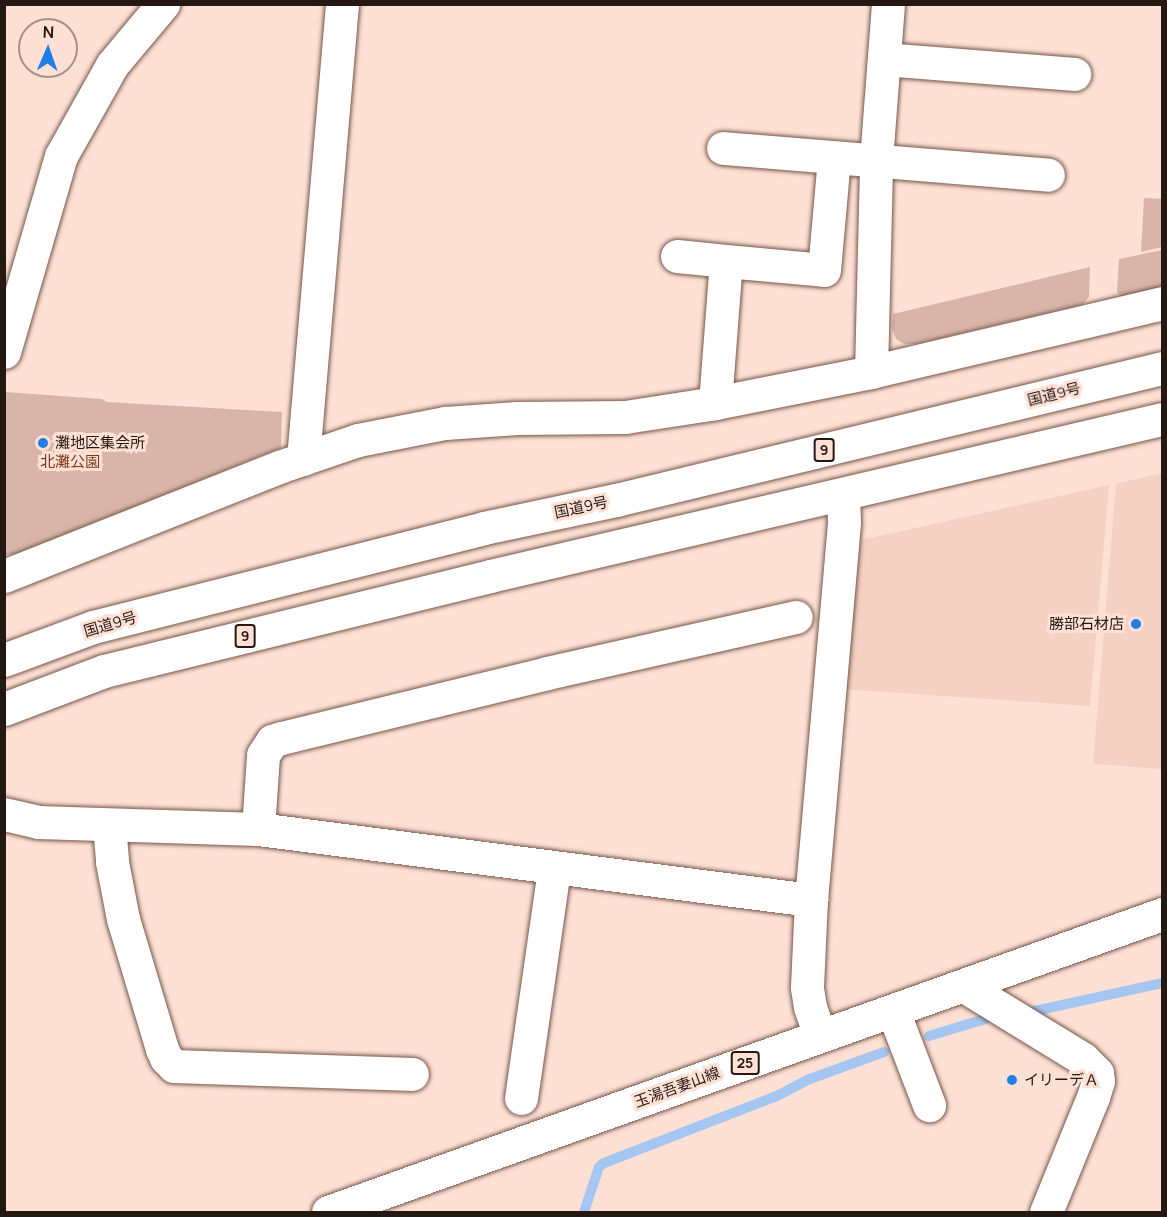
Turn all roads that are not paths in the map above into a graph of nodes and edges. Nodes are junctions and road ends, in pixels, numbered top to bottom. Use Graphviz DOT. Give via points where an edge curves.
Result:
graph roads {
  1 [pos="163,4"];
  2 [pos="342,4"];
  3 [pos="888,4"];
  4 [pos="884,59"];
  5 [pos="1074,74"];
  6 [pos="723,148"];
  7 [pos="834,158"];
  8 [pos="876,160"];
  9 [pos="1048,175"];
  10 [pos="677,256"];
  11 [pos="726,261"];
  12 [pos="1162,303"];
  13 [pos="4,352"];
  14 [pos="1162,368"];
  15 [pos="871,372"];
  16 [pos="714,404"];
  17 [pos="1162,419"];
  18 [pos="303,459"];
  19 [pos="843,494"];
  20 [pos="4,576"];
  21 [pos="796,617"];
  22 [pos="4,660"];
  23 [pos="4,709"];
  24 [pos="4,814"];
  25 [pos="109,825"];
  26 [pos="258,830"];
  27 [pos="554,869"];
  28 [pos="810,900"];
  29 [pos="1162,914"];
  30 [pos="964,986"];
  31 [pos="893,1011"];
  32 [pos="820,1036"];
  33 [pos="412,1074"];
  34 [pos="521,1098"];
  35 [pos="929,1105"];
  36 [pos="328,1212"];
  37 [pos="1046,1212"];
  1 -- 13 [label="main road" via="112,65 60,156"];
  2 -- 18 [label="main road"];
  3 -- 4 [label="main road"];
  4 -- 5 [label="main road"];
  4 -- 8 [label="main road"];
  6 -- 7 [label="main road"];
  7 -- 8 [label="main road"];
  7 -- 11 [label="main road" via="824,270"];
  8 -- 9 [label="main road"];
  8 -- 15 [label="main road"];
  10 -- 11 [label="main road"];
  11 -- 16 [label="main road"];
  12 -- 15 [label="main road"];
  14 -- 22 [label="main road, 国道9号 / 9" via="616,500 484,528 93,627"];
  15 -- 16 [label="main road"];
  16 -- 18 [label="main road" via="625,417 445,423 358,440"];
  17 -- 19 [label="main road, 9"];
  18 -- 20 [label="main road"];
  19 -- 23 [label="main road, 9" via="104,671"];
  19 -- 28 [label="main road" via="844,522"];
  21 -- 26 [label="main road" via="272,741 262,755"];
  24 -- 25 [label="main road" via="38,822"];
  25 -- 26 [label="main road"];
  25 -- 33 [label="main road" via="123,919 162,1049 174,1066"];
  26 -- 27 [label="main road"];
  27 -- 28 [label="main road"];
  27 -- 34 [label="main road"];
  28 -- 32 [label="main road" via="807,987"];
  29 -- 30 [label="main road, 玉湯吾妻山線 / 25"];
  30 -- 31 [label="main road, 玉湯吾妻山線 / 25"];
  30 -- 37 [label="main road" via="1083,1059 1097,1072 1093,1096"];
  31 -- 32 [label="main road, 玉湯吾妻山線 / 25"];
  31 -- 35 [label="main road"];
  32 -- 36 [label="main road, 玉湯吾妻山線 / 25"];
}
